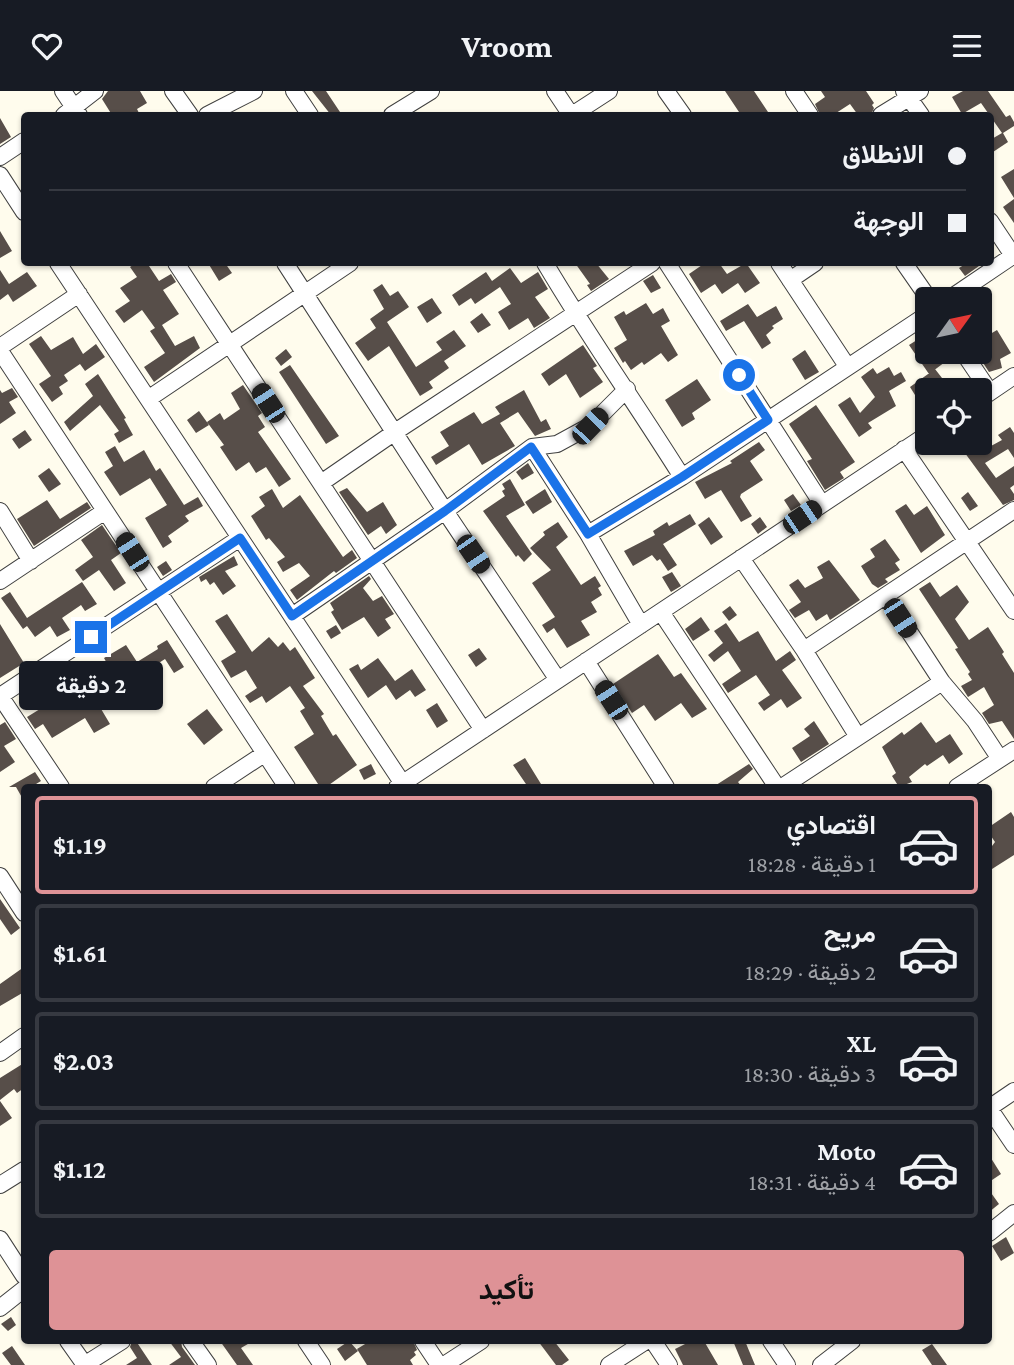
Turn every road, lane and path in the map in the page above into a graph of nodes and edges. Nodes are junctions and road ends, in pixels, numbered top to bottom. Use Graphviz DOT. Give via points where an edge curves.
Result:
graph roads {
  1 [pos="63,91"];
  2 [pos="95,91"];
  3 [pos="173,91"];
  4 [pos="254,91"];
  5 [pos="294,91"];
  6 [pos="431,91"];
  7 [pos="555,91"];
  8 [pos="610,91"];
  9 [pos="667,91"];
  10 [pos="794,91"];
  11 [pos="911,93"];
  12 [pos="73,112"];
  13 [pos="74,112"];
  14 [pos="188,112"];
  15 [pos="213,112"];
  16 [pos="308,112"];
  17 [pos="397,112"];
  18 [pos="570,112"];
  19 [pos="577,112"];
  20 [pos="680,112"];
  21 [pos="808,112"];
  22 [pos="885,112"];
  23 [pos="920,112"];
  24 [pos="21,143"];
  25 [pos="0,157"];
  26 [pos="0,175"];
  27 [pos="21,207"];
  28 [pos="994,227"];
  29 [pos="1014,256"];
  30 [pos="60,266"];
  31 [pos="179,266"];
  32 [pos="287,266"];
  33 [pos="345,266"];
  34 [pos="547,266"];
  35 [pos="647,266"];
  36 [pos="669,266"];
  37 [pos="781,266"];
  38 [pos="811,266"];
  39 [pos="906,266"];
  40 [pos="790,280"];
  41 [pos="921,287"];
  42 [pos="967,287"];
  43 [pos="305,292"];
  44 [pos="79,294"];
  45 [pos="574,312"];
  46 [pos="915,322"];
  47 [pos="228,343"];
  48 [pos="0,349"];
  49 [pos="847,366"];
  50 [pos="1014,376"];
  51 [pos="627,389"];
  52 [pos="992,390"];
  53 [pos="148,399"];
  54 [pos="768,420"];
  55 [pos="395,432"];
  56 [pos="915,442"];
  57 [pos="531,447"];
  58 [pos="904,449"];
  59 [pos="682,477"];
  60 [pos="321,483"];
  61 [pos="822,504"];
  62 [pos="1014,510"];
  63 [pos="0,511"];
  64 [pos="105,511"];
  65 [pos="445,511"];
  66 [pos="588,534"];
  67 [pos="240,538"];
  68 [pos="968,541"];
  69 [pos="741,558"];
  70 [pos="31,561"];
  71 [pos="372,562"];
  72 [pos="0,581"];
  73 [pos="159,593"];
  74 [pos="886,596"];
  75 [pos="1014,611"];
  76 [pos="661,612"];
  77 [pos="292,616"];
  78 [pos="641,625"];
  79 [pos="804,650"];
  80 [pos="586,661"];
  81 [pos="558,680"];
  82 [pos="942,682"];
  83 [pos="0,696"];
  84 [pos="483,730"];
  85 [pos="858,737"];
  86 [pos="264,754"];
  87 [pos="1007,754"];
  88 [pos="59,784"];
  89 [pos="219,784"];
  90 [pos="285,784"];
  91 [pos="401,784"];
  92 [pos="405,784"];
  93 [pos="664,784"];
  94 [pos="777,784"];
  95 [pos="784,784"];
  96 [pos="962,784"];
  97 [pos="0,876"];
  98 [pos="21,908"];
  99 [pos="21,1038"];
  100 [pos="1,1051"];
  101 [pos="1014,1091"];
  102 [pos="992,1106"];
  103 [pos="992,1112"];
  104 [pos="1014,1145"];
  105 [pos="21,1172"];
  106 [pos="0,1185"];
  107 [pos="1014,1213"];
  108 [pos="992,1231"];
  109 [pos="0,1239"];
  110 [pos="21,1271"];
  111 [pos="21,1291"];
  112 [pos="0,1308"];
  113 [pos="70,1344"];
  114 [pos="117,1344"];
  115 [pos="193,1344"];
  116 [pos="308,1344"];
  117 [pos="425,1344"];
  118 [pos="476,1344"];
  119 [pos="641,1344"];
  120 [pos="655,1344"];
  121 [pos="773,1344"];
  122 [pos="848,1344"];
  123 [pos="84,1365"];
  124 [pos="208,1365"];
  125 [pos="322,1365"];
  126 [pos="442,1365"];
  127 [pos="609,1365"];
  128 [pos="669,1365"];
  129 [pos="787,1365"];
  130 [pos="821,1365"];
  1 -- 12 [label="street"];
  2 -- 13 [label="street"];
  3 -- 14 [label="street"];
  4 -- 15 [label="street"];
  5 -- 16 [label="street"];
  6 -- 17 [label="street"];
  7 -- 18 [label="street"];
  8 -- 19 [label="street"];
  9 -- 20 [label="street"];
  10 -- 21 [label="street"];
  11 -- 22 [label="street"];
  11 -- 23 [label="street"];
  24 -- 25 [label="street"];
  26 -- 27 [label="street"];
  28 -- 29 [label="street"];
  29 -- 42 [label="street"];
  30 -- 44 [label="street"];
  31 -- 47 [label="street"];
  32 -- 43 [label="street"];
  33 -- 43 [label="street"];
  34 -- 45 [label="street"];
  35 -- 45 [label="street"];
  36 -- 54 [label="street"];
  37 -- 40 [label="street"];
  38 -- 40 [label="street"];
  39 -- 41 [label="street"];
  40 -- 49 [label="street"];
  43 -- 47 [label="street"];
  43 -- 55 [label="street"];
  44 -- 48 [label="street"];
  44 -- 53 [label="street"];
  45 -- 51 [label="street"];
  45 -- 55 [label="street"];
  46 -- 49 [label="street"];
  47 -- 53 [label="street"];
  47 -- 60 [label="street"];
  48 -- 64 [label="street"];
  49 -- 54 [label="street"];
  50 -- 52 [label="street"];
  51 -- 57 [label="street" via="590,426 556,444"];
  51 -- 59 [label="street"];
  53 -- 67 [label="street"];
  54 -- 59 [label="street"];
  54 -- 61 [label="street"];
  55 -- 60 [label="street"];
  55 -- 65 [label="street"];
  56 -- 58 [label="street"];
  57 -- 65 [label="street"];
  57 -- 66 [label="street"];
  58 -- 61 [label="street"];
  58 -- 68 [label="street"];
  59 -- 66 [label="street"];
  60 -- 71 [label="street"];
  61 -- 69 [label="street"];
  62 -- 68 [label="street"];
  63 -- 70 [label="street"];
  64 -- 70 [label="street"];
  64 -- 73 [label="street"];
  65 -- 71 [label="street"];
  65 -- 81 [label="street"];
  66 -- 78 [label="street"];
  67 -- 73 [label="street"];
  67 -- 77 [label="street"];
  68 -- 74 [label="street"];
  68 -- 75 [label="street"];
  69 -- 76 [label="street"];
  69 -- 79 [label="street"];
  70 -- 72 [label="street"];
  71 -- 77 [label="street"];
  71 -- 84 [label="street"];
  73 -- 83 [label="street"];
  73 -- 86 [label="street"];
  74 -- 79 [label="street"];
  74 -- 82 [label="street"];
  76 -- 78 [label="street"];
  76 -- 94 [label="street"];
  77 -- 91 [label="street"];
  78 -- 80 [label="street"];
  79 -- 85 [label="street"];
  80 -- 81 [label="street"];
  80 -- 93 [label="street"];
  81 -- 84 [label="street"];
  82 -- 85 [label="street"];
  82 -- 87 [label="street"];
  83 -- 88 [label="street"];
  84 -- 92 [label="street"];
  85 -- 95 [label="street"];
  86 -- 89 [label="street"];
  86 -- 90 [label="street"];
  87 -- 96 [label="street"];
  97 -- 98 [label="street"];
  99 -- 100 [label="street"];
  101 -- 102 [label="street"];
  103 -- 104 [label="street"];
  105 -- 106 [label="street"];
  107 -- 108 [label="street"];
  109 -- 110 [label="street"];
  111 -- 112 [label="street"];
  113 -- 123 [label="street"];
  114 -- 123 [label="street"];
  115 -- 124 [label="street"];
  116 -- 125 [label="street"];
  117 -- 126 [label="street"];
  118 -- 126 [label="street"];
  119 -- 127 [label="street"];
  120 -- 128 [label="street"];
  121 -- 129 [label="street"];
  122 -- 130 [label="street"];
}
